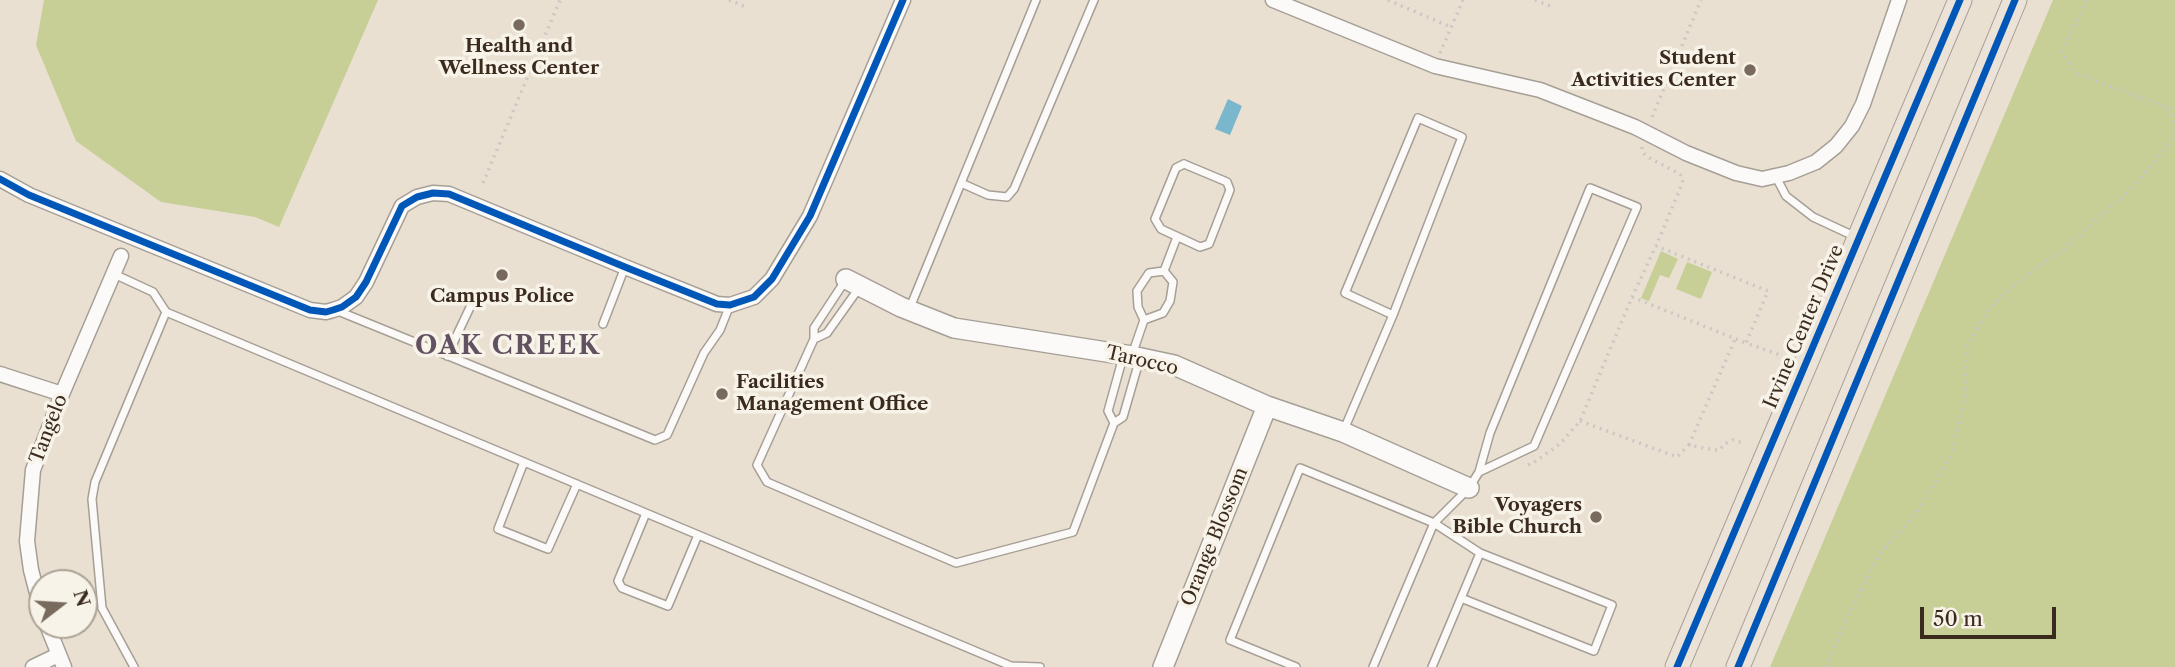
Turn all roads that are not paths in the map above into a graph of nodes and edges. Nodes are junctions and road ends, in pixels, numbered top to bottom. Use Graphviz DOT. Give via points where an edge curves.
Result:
graph roads {
  1 [pos="903,0"];
  2 [pos="1036,0"];
  3 [pos="1094,0"];
  4 [pos="1273,0"];
  5 [pos="1899,0"];
  6 [pos="1960,0"];
  7 [pos="2015,0"];
  8 [pos="1776,176"];
  9 [pos="0,180"];
  10 [pos="961,183"];
  11 [pos="1177,237"];
  12 [pos="1858,239"];
  13 [pos="121,256"];
  14 [pos="625,267"];
  15 [pos="1164,271"];
  16 [pos="114,274"];
  17 [pos="854,282"];
  18 [pos="472,301"];
  19 [pos="730,305"];
  20 [pos="333,310"];
  21 [pos="909,310"];
  22 [pos="166,312"];
  23 [pos="1393,315"];
  24 [pos="1144,320"];
  25 [pos="603,324"];
  26 [pos="814,339"];
  27 [pos="447,356"];
  28 [pos="1132,356"];
  29 [pos="0,374"];
  30 [pos="62,394"];
  31 [pos="1267,406"];
  32 [pos="1114,423"];
  33 [pos="1343,432"];
  34 [pos="524,462"];
  35 [pos="1474,480"];
  36 [pos="577,484"];
  37 [pos="646,513"];
  38 [pos="1434,523"];
  39 [pos="698,535"];
  40 [pos="1480,553"];
  41 [pos="31,569"];
  42 [pos="1461,598"];
  43 [pos="52,639"];
  44 [pos="61,661"];
  45 [pos="33,667"];
  46 [pos="134,667"];
  47 [pos="1040,667"];
  48 [pos="1163,667"];
  49 [pos="1296,667"];
  50 [pos="1373,667"];
  51 [pos="1432,667"];
  52 [pos="1676,667"];
  53 [pos="1738,667"];
  1 -- 19 [label="street" via="810,216 772,279 754,298"];
  2 -- 10 [label="lane"];
  3 -- 10 [label="lane" via="1014,189 1007,197 988,195"];
  4 -- 8 [label="street" via="1435,66 1540,90 1736,173 1762,179"];
  5 -- 8 [label="street" via="1852,126 1816,162"];
  6 -- 12 [label="main road, Irvine Center Drive"];
  7 -- 53 [label="main road"];
  8 -- 12 [label="lane" via="1786,196 1813,217"];
  9 -- 20 [label="street" via="310,310"];
  10 -- 21 [label="lane"];
  11 -- 11 [label="lane" via="1200,247 1209,244 1230,190 1227,182 1184,164 1176,168 1155,219 1161,229"];
  11 -- 15 [label="lane"];
  12 -- 52 [label="main road, Irvine Center Drive"];
  13 -- 16 [label="street, Tangelo"];
  14 -- 19 [label="street"];
  14 -- 20 [label="street" via="449,194 433,193 402,206 366,282 356,297"];
  14 -- 25 [label="lane"];
  15 -- 24 [label="lane" via="1149,274 1137,291"];
  15 -- 24 [label="lane" via="1173,282 1170,301 1163,313"];
  16 -- 22 [label="lane" via="153,292"];
  16 -- 30 [label="street, Tangelo"];
  17 -- 21 [label="street, Tarocco"];
  17 -- 26 [label="lane" via="814,328"];
  17 -- 26 [label="lane" via="827,333"];
  18 -- 27 [label="lane"];
  19 -- 27 [label="lane" via="667,435 655,440"];
  20 -- 27 [label="lane"];
  21 -- 28 [label="street, Tarocco" via="954,328"];
  22 -- 34 [label="lane"];
  22 -- 46 [label="lane" via="94,482 92,499 102,608"];
  23 -- 23 [label="lane" via="1462,137 1418,118 1345,293"];
  23 -- 33 [label="lane"];
  24 -- 28 [label="lane"];
  26 -- 32 [label="lane" via="757,465 767,482 956,564 1073,532"];
  28 -- 31 [label="street, Tarocco" via="1174,365"];
  28 -- 32 [label="lane" via="1124,417"];
  28 -- 32 [label="lane" via="1108,411"];
  29 -- 30 [label="street"];
  30 -- 41 [label="street, Tangelo" via="33,470 27,541"];
  31 -- 33 [label="street, Tarocco"];
  31 -- 48 [label="street, Orange Blossom"];
  33 -- 35 [label="street, Tarocco"];
  34 -- 36 [label="lane"];
  34 -- 36 [label="lane" via="498,529 548,549"];
  35 -- 35 [label="lane" via="1534,446 1637,207 1590,188"];
  35 -- 38 [label="lane"];
  36 -- 37 [label="lane"];
  37 -- 39 [label="lane"];
  37 -- 39 [label="lane" via="618,580 622,588 668,606"];
  38 -- 40 [label="lane"];
  38 -- 49 [label="lane" via="1300,468 1230,640"];
  38 -- 50 [label="lane"];
  39 -- 47 [label="lane" via="1011,666"];
  40 -- 42 [label="lane"];
  40 -- 42 [label="lane" via="1612,605 1594,652"];
  42 -- 51 [label="lane"];
  43 -- 44 [label="street"];
  44 -- 45 [label="street"];
}
